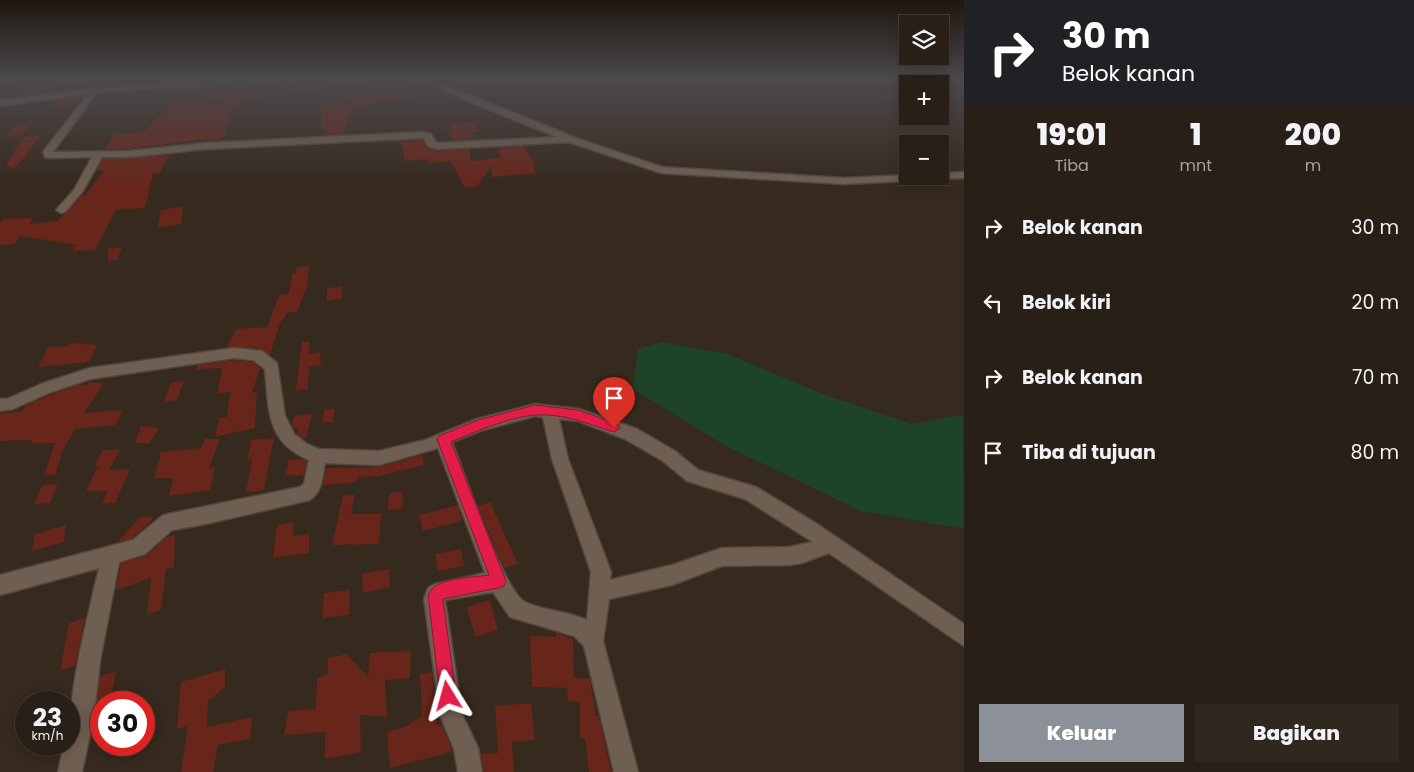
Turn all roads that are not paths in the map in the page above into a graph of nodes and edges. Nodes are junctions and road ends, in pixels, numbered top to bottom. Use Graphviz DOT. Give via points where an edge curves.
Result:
graph roads {
  1 [pos="76,115"];
  2 [pos="510,115"];
  3 [pos="570,139"];
  4 [pos="99,154"];
  5 [pos="964,175"];
  6 [pos="61,210"];
  7 [pos="0,405"];
  8 [pos="550,412"];
  9 [pos="444,439"];
  10 [pos="318,456"];
  11 [pos="830,543"];
  12 [pos="111,556"];
  13 [pos="498,581"];
  14 [pos="0,585"];
  15 [pos="601,590"];
  16 [pos="964,636"];
  17 [pos="593,641"];
  18 [pos="70,772"];
  19 [pos="470,772"];
  20 [pos="626,772"];
  1 -- 4 [label="street" via="46,154"];
  2 -- 3 [label="street"];
  3 -- 4 [label="street" via="437,146 423,135"];
  3 -- 5 [label="street" via="661,170 844,182"];
  4 -- 6 [label="street" via="78,191"];
  7 -- 10 [label="street" via="8,405 90,374 234,352 257,355 272,367 277,416 288,439"];
  8 -- 9 [label="street" via="535,410 487,422"];
  8 -- 11 [label="street" via="578,415 631,434 670,456 693,476 750,492"];
  8 -- 15 [label="street" via="560,459 597,555"];
  9 -- 10 [label="street" via="379,458"];
  9 -- 13 [label="street"];
  10 -- 12 [label="street" via="312,488 304,494 168,522 138,548"];
  11 -- 15 [label="street" via="809,554 794,557 737,555 721,558 649,582"];
  11 -- 16 [label="street"];
  12 -- 14 [label="street"];
  12 -- 18 [label="street"];
  13 -- 17 [label="street" via="517,610 580,627"];
  13 -- 19 [label="street" via="442,591 434,599 451,715 466,748"];
  15 -- 17 [label="street"];
  17 -- 20 [label="street"];
}
